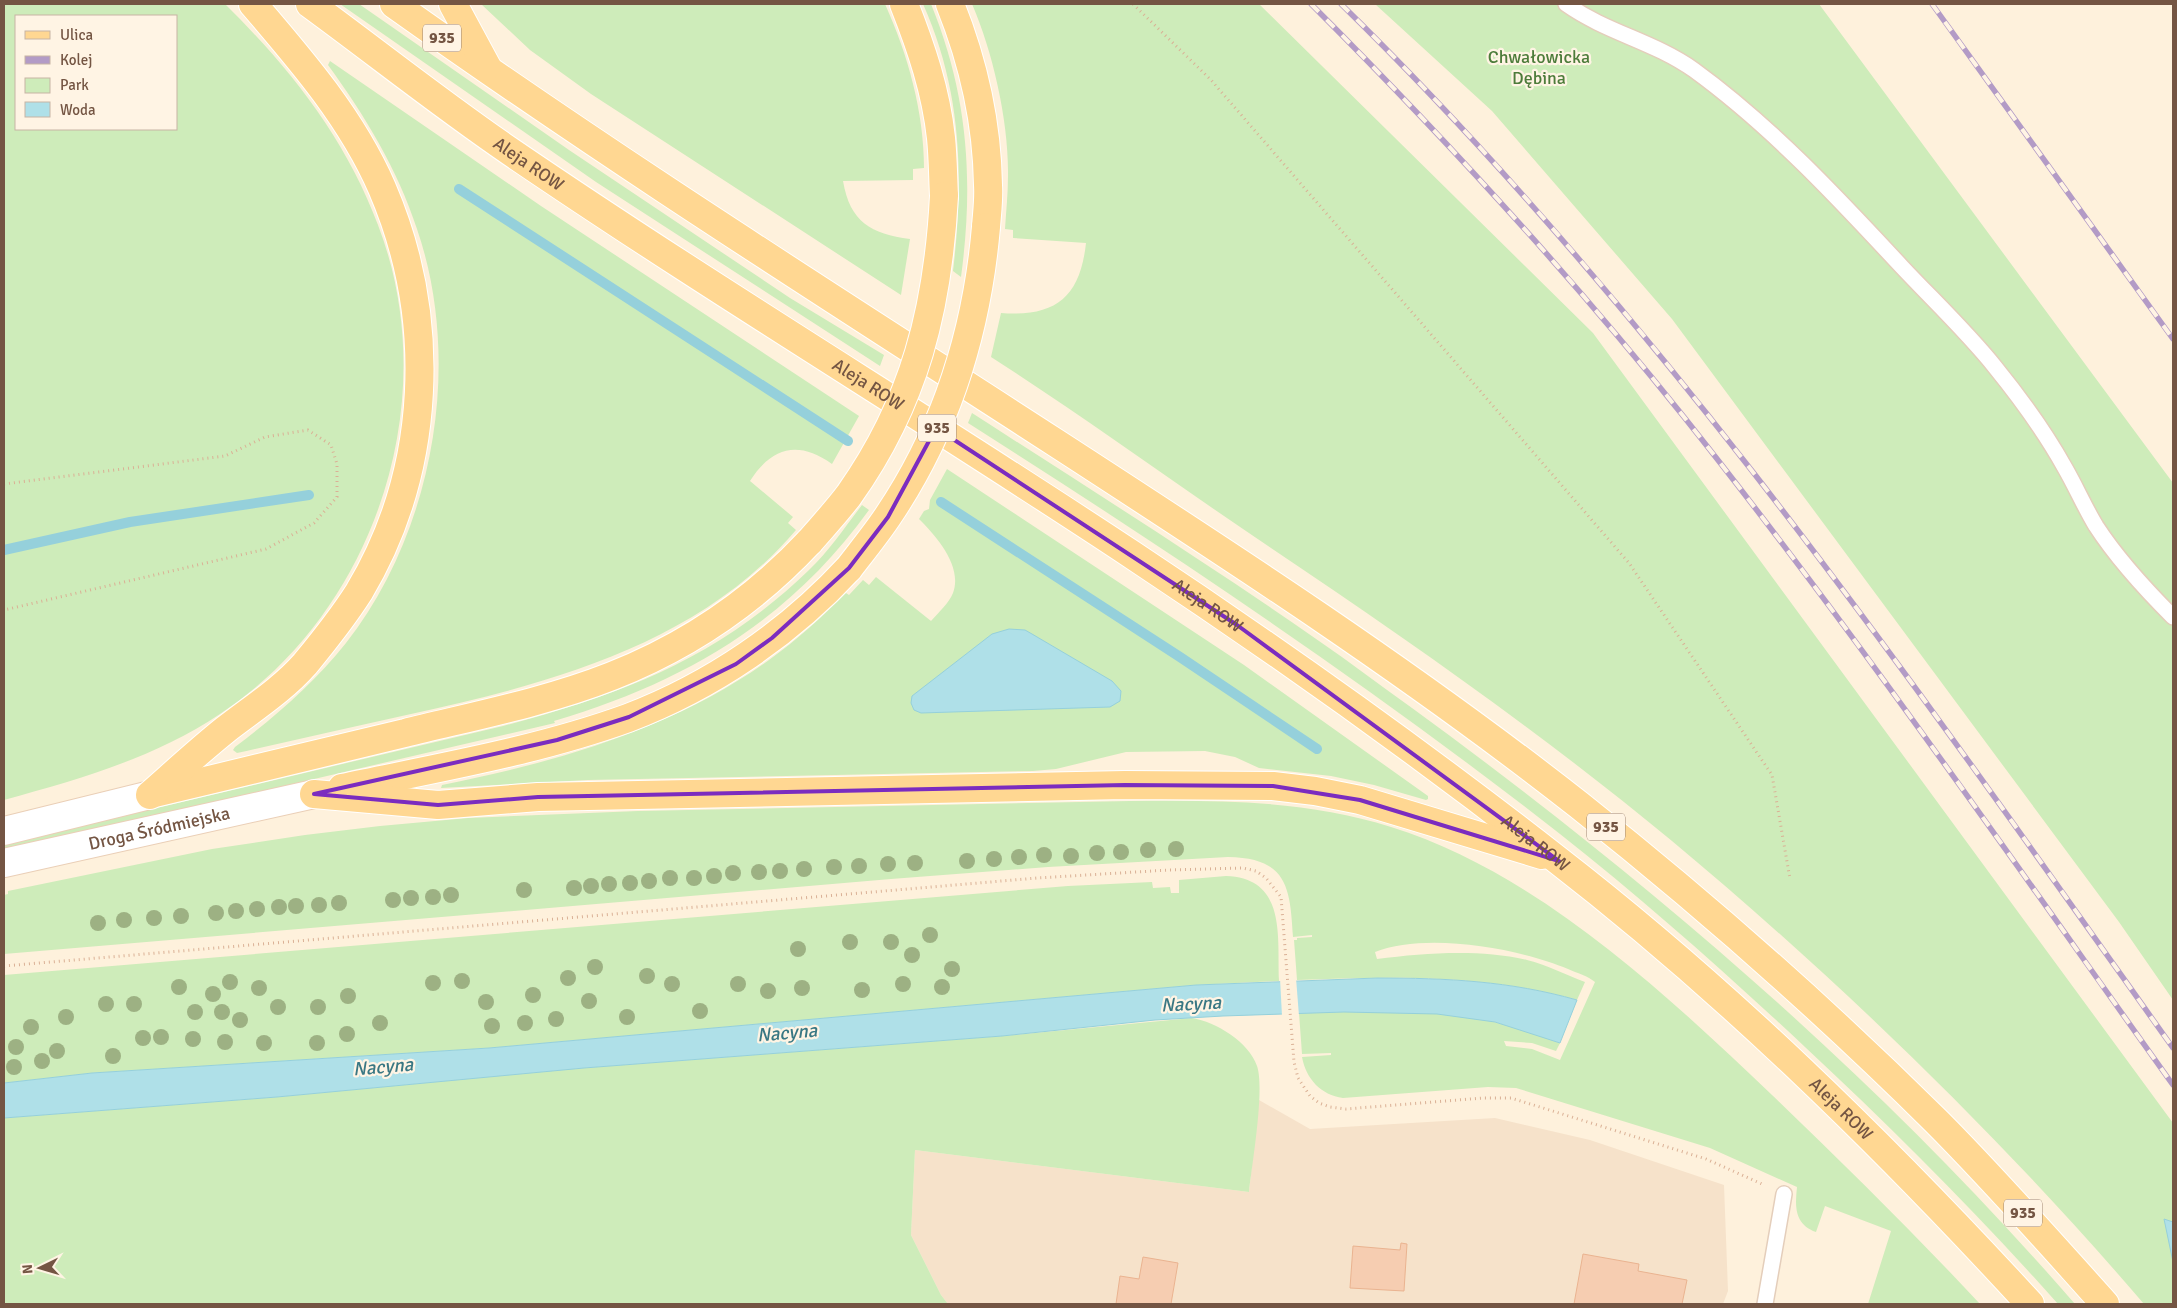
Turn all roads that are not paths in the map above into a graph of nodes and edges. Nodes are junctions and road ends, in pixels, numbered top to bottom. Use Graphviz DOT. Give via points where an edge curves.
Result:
graph roads {
  1 [pos="253,4"];
  2 [pos="310,4"];
  3 [pos="394,4"];
  4 [pos="453,4"];
  5 [pos="904,4"];
  6 [pos="950,4"];
  7 [pos="1566,4"];
  8 [pos="491,72"];
  9 [pos="2173,617"];
  10 [pos="314,794"];
  11 [pos="150,795"];
  12 [pos="4,831"];
  13 [pos="1559,861"];
  14 [pos="4,862"];
  15 [pos="1784,1194"];
  16 [pos="1765,1304"];
  17 [pos="2030,1304"];
  18 [pos="2106,1304"];
  1 -- 11 [label="main road" via="316,78 350,127 382,187 403,244 416,302 421,362 417,422 403,489 381,549 359,592 334,629 303,666 276,691"];
  2 -- 13 [label="main road, Aleja ROW / 935" via="508,150 1237,625 1430,763"];
  3 -- 8 [label="main road, 935"];
  4 -- 8 [label="main road"];
  5 -- 11 [label="main road, bridge" via="932,86 941,138 944,196 935,292 925,335 902,399 882,442 848,496 787,566 712,626 612,676 546,698"];
  6 -- 10 [label="main road, bridge" via="963,35 975,79 988,185 977,295 945,408 918,466 896,503 849,568 772,638 736,664 629,717 557,740"];
  7 -- 9 [label="lane" via="1596,23 1656,47 1694,70 1769,132 1870,232 1994,365 2032,414 2110,545 2144,588"];
  8 -- 18 [label="main road, 935" via="682,201 1245,565 1468,721 1578,804 1806,998 1938,1124"];
  10 -- 13 [label="main road" via="438,805 548,796 1126,784 1273,786 1360,800"];
  10 -- 14 [label="main road, Droga Śródmiejska"];
  11 -- 12 [label="main road, Droga Śródmiejska"];
  13 -- 17 [label="main road, Aleja ROW / 935" via="1770,1040 1946,1213"];
  15 -- 16 [label="lane"];
}
